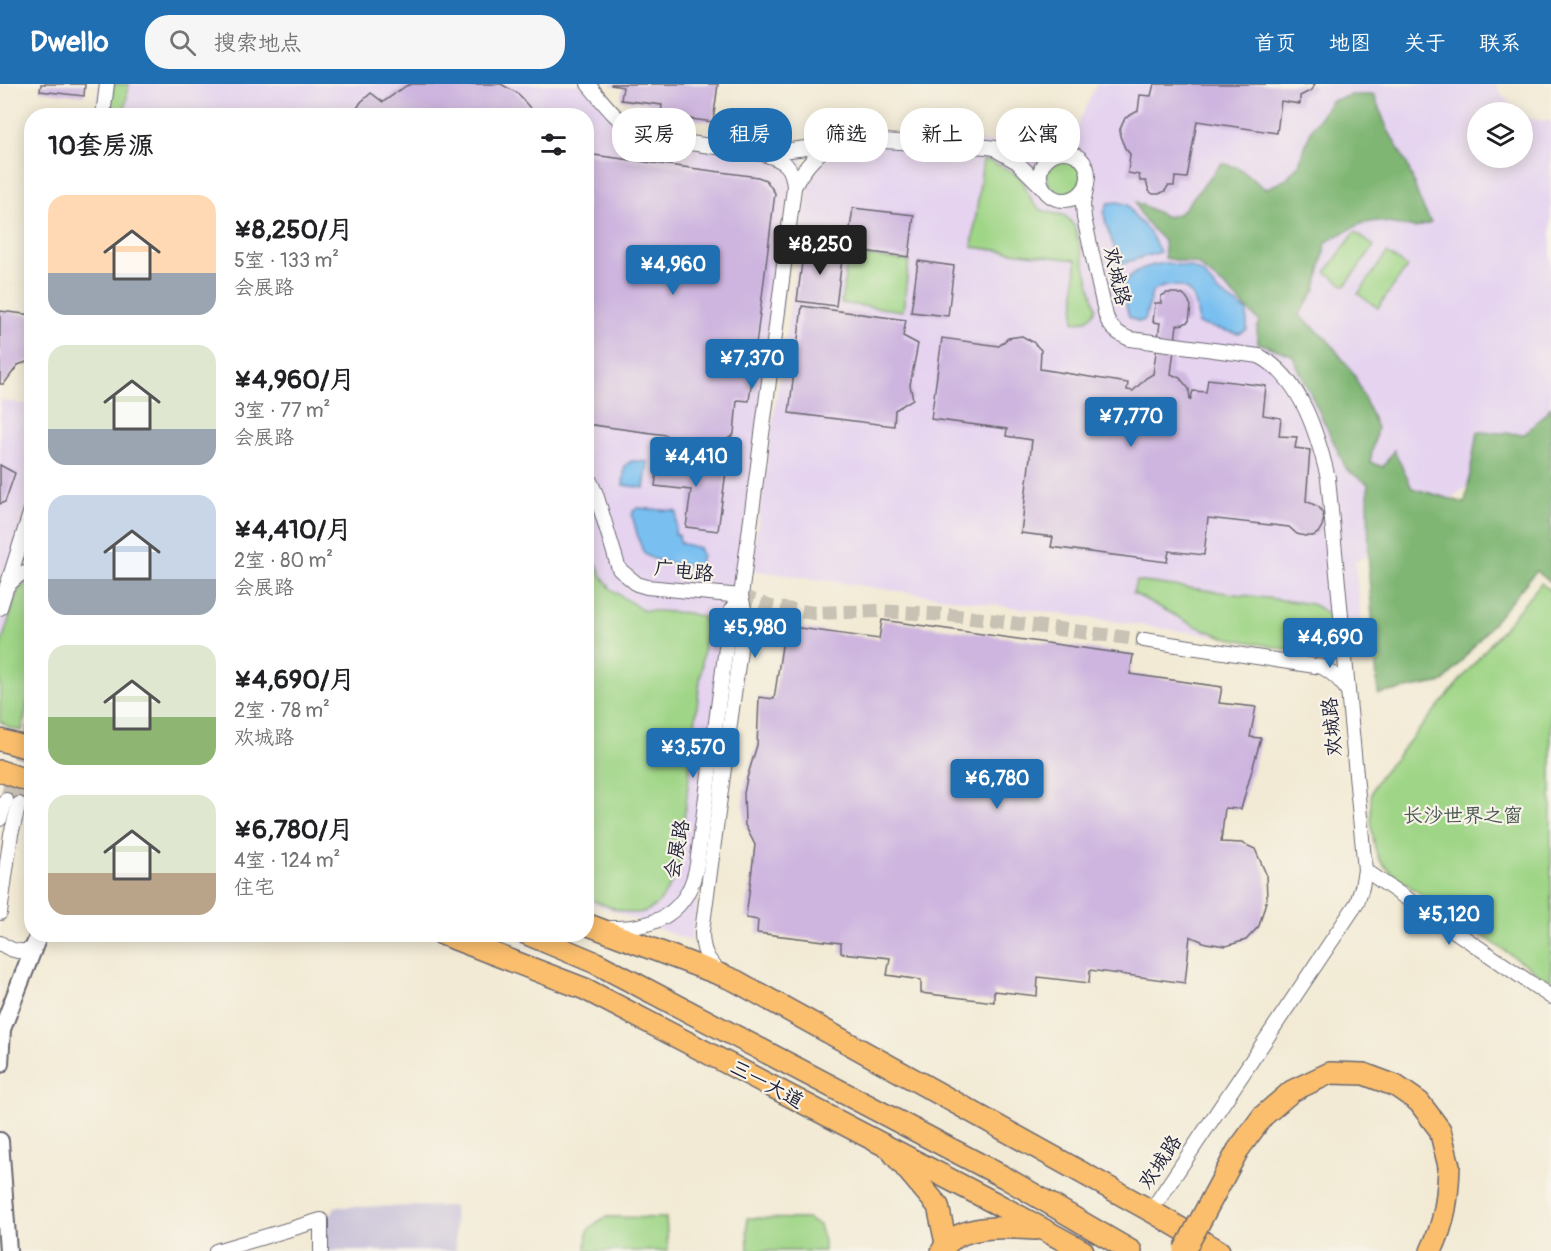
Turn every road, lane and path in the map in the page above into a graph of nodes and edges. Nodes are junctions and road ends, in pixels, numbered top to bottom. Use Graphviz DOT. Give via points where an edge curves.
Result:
graph roads {
  1 [pos="108,84"];
  2 [pos="588,84"];
  3 [pos="104,108"];
  4 [pos="888,140"];
  5 [pos="708,146"];
  6 [pos="987,147"];
  7 [pos="996,148"];
  8 [pos="1080,157"];
  9 [pos="784,162"];
  10 [pos="811,162"];
  11 [pos="1045,162"];
  12 [pos="1087,184"];
  13 [pos="794,188"];
  14 [pos="1052,196"];
  15 [pos="1084,218"];
  16 [pos="594,489"];
  17 [pos="24,543"];
  18 [pos="24,573"];
  19 [pos="7,586"];
  20 [pos="741,596"];
  21 [pos="0,608"];
  22 [pos="1144,640"];
  23 [pos="1348,692"];
  24 [pos="0,740"];
  25 [pos="24,747"];
  26 [pos="0,771"];
  27 [pos="24,779"];
  28 [pos="0,819"];
  29 [pos="1365,870"];
  30 [pos="0,913"];
  31 [pos="594,926"];
  32 [pos="594,927"];
  33 [pos="35,942"];
  34 [pos="36,942"];
  35 [pos="463,942"];
  36 [pos="546,942"];
  37 [pos="0,943"];
  38 [pos="724,976"];
  39 [pos="1551,997"];
  40 [pos="1,1023"];
  41 [pos="0,1064"];
  42 [pos="0,1141"];
  43 [pos="888,1147"];
  44 [pos="1150,1212"];
  45 [pos="1045,1229"];
  46 [pos="944,1247"];
  47 [pos="8,1251"];
  48 [pos="216,1251"];
  49 [pos="321,1251"];
  50 [pos="1083,1251"];
  51 [pos="1131,1251"];
  52 [pos="1184,1251"];
  53 [pos="1219,1251"];
  54 [pos="1431,1251"];
  1 -- 3 [label="street"];
  2 -- 5 [label="street" via="630,129 644,136"];
  4 -- 6 [label="street"];
  6 -- 7 [label="street"];
  6 -- 14 [label="street" via="1017,162"];
  8 -- 12 [label="street" via="1088,171"];
  9 -- 13 [label="street" via="794,175"];
  10 -- 13 [label="street"];
  11 -- 14 [label="street" via="1040,172 1042,186"];
  12 -- 14 [label="street" via="1072,199"];
  12 -- 15 [label="street, 欢城路"];
  13 -- 20 [label="street, 会展路"];
  14 -- 15 [label="street"];
  15 -- 23 [label="street, 欢城路" via="1106,316 1118,334 1130,339 1258,356 1270,362 1294,389 1312,425 1328,478"];
  16 -- 20 [label="street, 广电路" via="619,569 630,579 647,587"];
  17 -- 19 [label="street"];
  18 -- 19 [label="street"];
  19 -- 21 [label="street"];
  20 -- 31 [label="street, 会展路" via="731,610 695,874 687,896 672,913 645,925"];
  20 -- 38 [label="street, 会展路" via="745,613 702,932 707,957"];
  22 -- 23 [label="street" via="1322,667 1340,679"];
  23 -- 29 [label="street, 欢城路"];
  24 -- 25 [label="highway"];
  26 -- 27 [label="highway"];
  28 -- 30 [label="street" via="13,802"];
  29 -- 39 [label="street"];
  29 -- 44 [label="street, 欢城路" via="1357,903"];
  32 -- 38 [label="highway"];
  33 -- 37 [label="street" via="25,952"];
  34 -- 40 [label="street"];
  35 -- 43 [label="highway, 三一大道" via="585,989"];
  36 -- 51 [label="highway, 三一大道" via="596,963 973,1160"];
  38 -- 44 [label="highway"];
  40 -- 41 [label="street"];
  42 -- 47 [label="street"];
  43 -- 45 [label="highway, 三一大道"];
  43 -- 46 [label="highway" via="938,1206"];
  44 -- 53 [label="highway"];
  45 -- 46 [label="highway" via="1001,1226 968,1231"];
  45 -- 50 [label="highway, 三一大道"];
  48 -- 49 [label="street" via="321,1220"];
  52 -- 54 [label="highway, bridge" via="1238,1150 1263,1116 1292,1091 1330,1073 1364,1074 1396,1086 1419,1102 1440,1130 1449,1166 1448,1194 1443,1222"];
}
